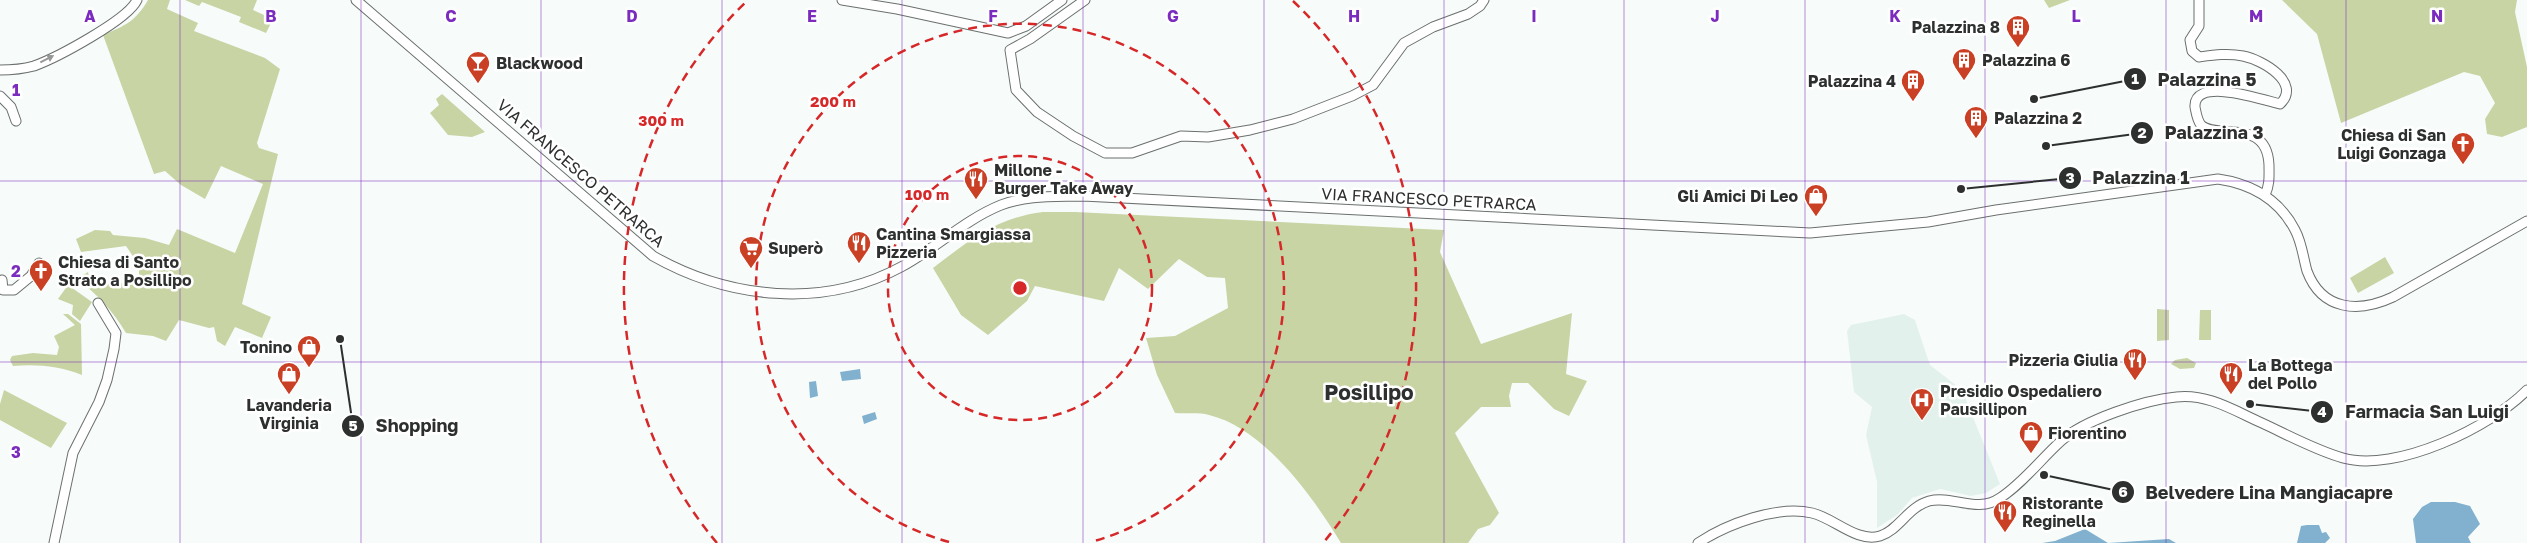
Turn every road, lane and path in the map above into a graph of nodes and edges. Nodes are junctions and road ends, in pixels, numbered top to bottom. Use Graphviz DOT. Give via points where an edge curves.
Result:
graph roads {
  1 [pos="137,0"];
  2 [pos="842,0"];
  3 [pos="1062,0"];
  4 [pos="1085,0"];
  5 [pos="1484,0"];
  6 [pos="2199,0"];
  7 [pos="358,1"];
  8 [pos="0,70"];
  9 [pos="0,96"];
  10 [pos="16,121"];
  11 [pos="2265,195"];
  12 [pos="2527,221"];
  13 [pos="39,263"];
  14 [pos="2,280"];
  15 [pos="98,303"];
  16 [pos="2527,390"];
  17 [pos="1701,541"];
  18 [pos="54,543"];
  8 -- 1 [label="street, one-way" via="35,65 102,31 124,15"];
  2 -- 3 [label="street" via="897,8 1008,33 1026,26"];
  4 -- 5 [label="street" via="1010,50 1016,90 1037,112 1105,153 1150,148 1181,136 1208,136 1276,124 1352,96 1373,85 1404,43 1433,27 1468,14"];
  6 -- 11 [label="street" via="2199,26 2190,40 2192,51 2200,56 2245,56 2266,65 2284,80 2288,90 2280,104 2207,90 2199,95 2195,104 2197,117 2208,129 2251,135 2260,142 2269,161 2270,186"];
  7 -- 11 [label="street, VIA FRANCESCO PETRARCA" via="654,256 677,270 716,284 765,294 807,294 850,287 900,268 978,216 1031,197 1083,196 1810,233 1928,222 2204,179 2234,181"];
  9 -- 10 [label="street" via="11,106"];
  11 -- 12 [label="street, VIA FRANCESCO PETRARCA" via="2275,202 2295,230 2315,287 2332,300 2353,307 2377,305"];
  13 -- 14 [label="street" via="31,276 14,290 3,290"];
  15 -- 18 [label="street" via="116,333 114,349 108,380 73,453"];
  16 -- 17 [label="street" via="2509,405 2437,447 2383,459 2356,460 2336,456 2207,399 2179,396 2161,399 2104,417 2075,431 1999,499 1980,506 1929,501 1877,537 1856,533 1811,513 1775,513 1754,518"];
}
